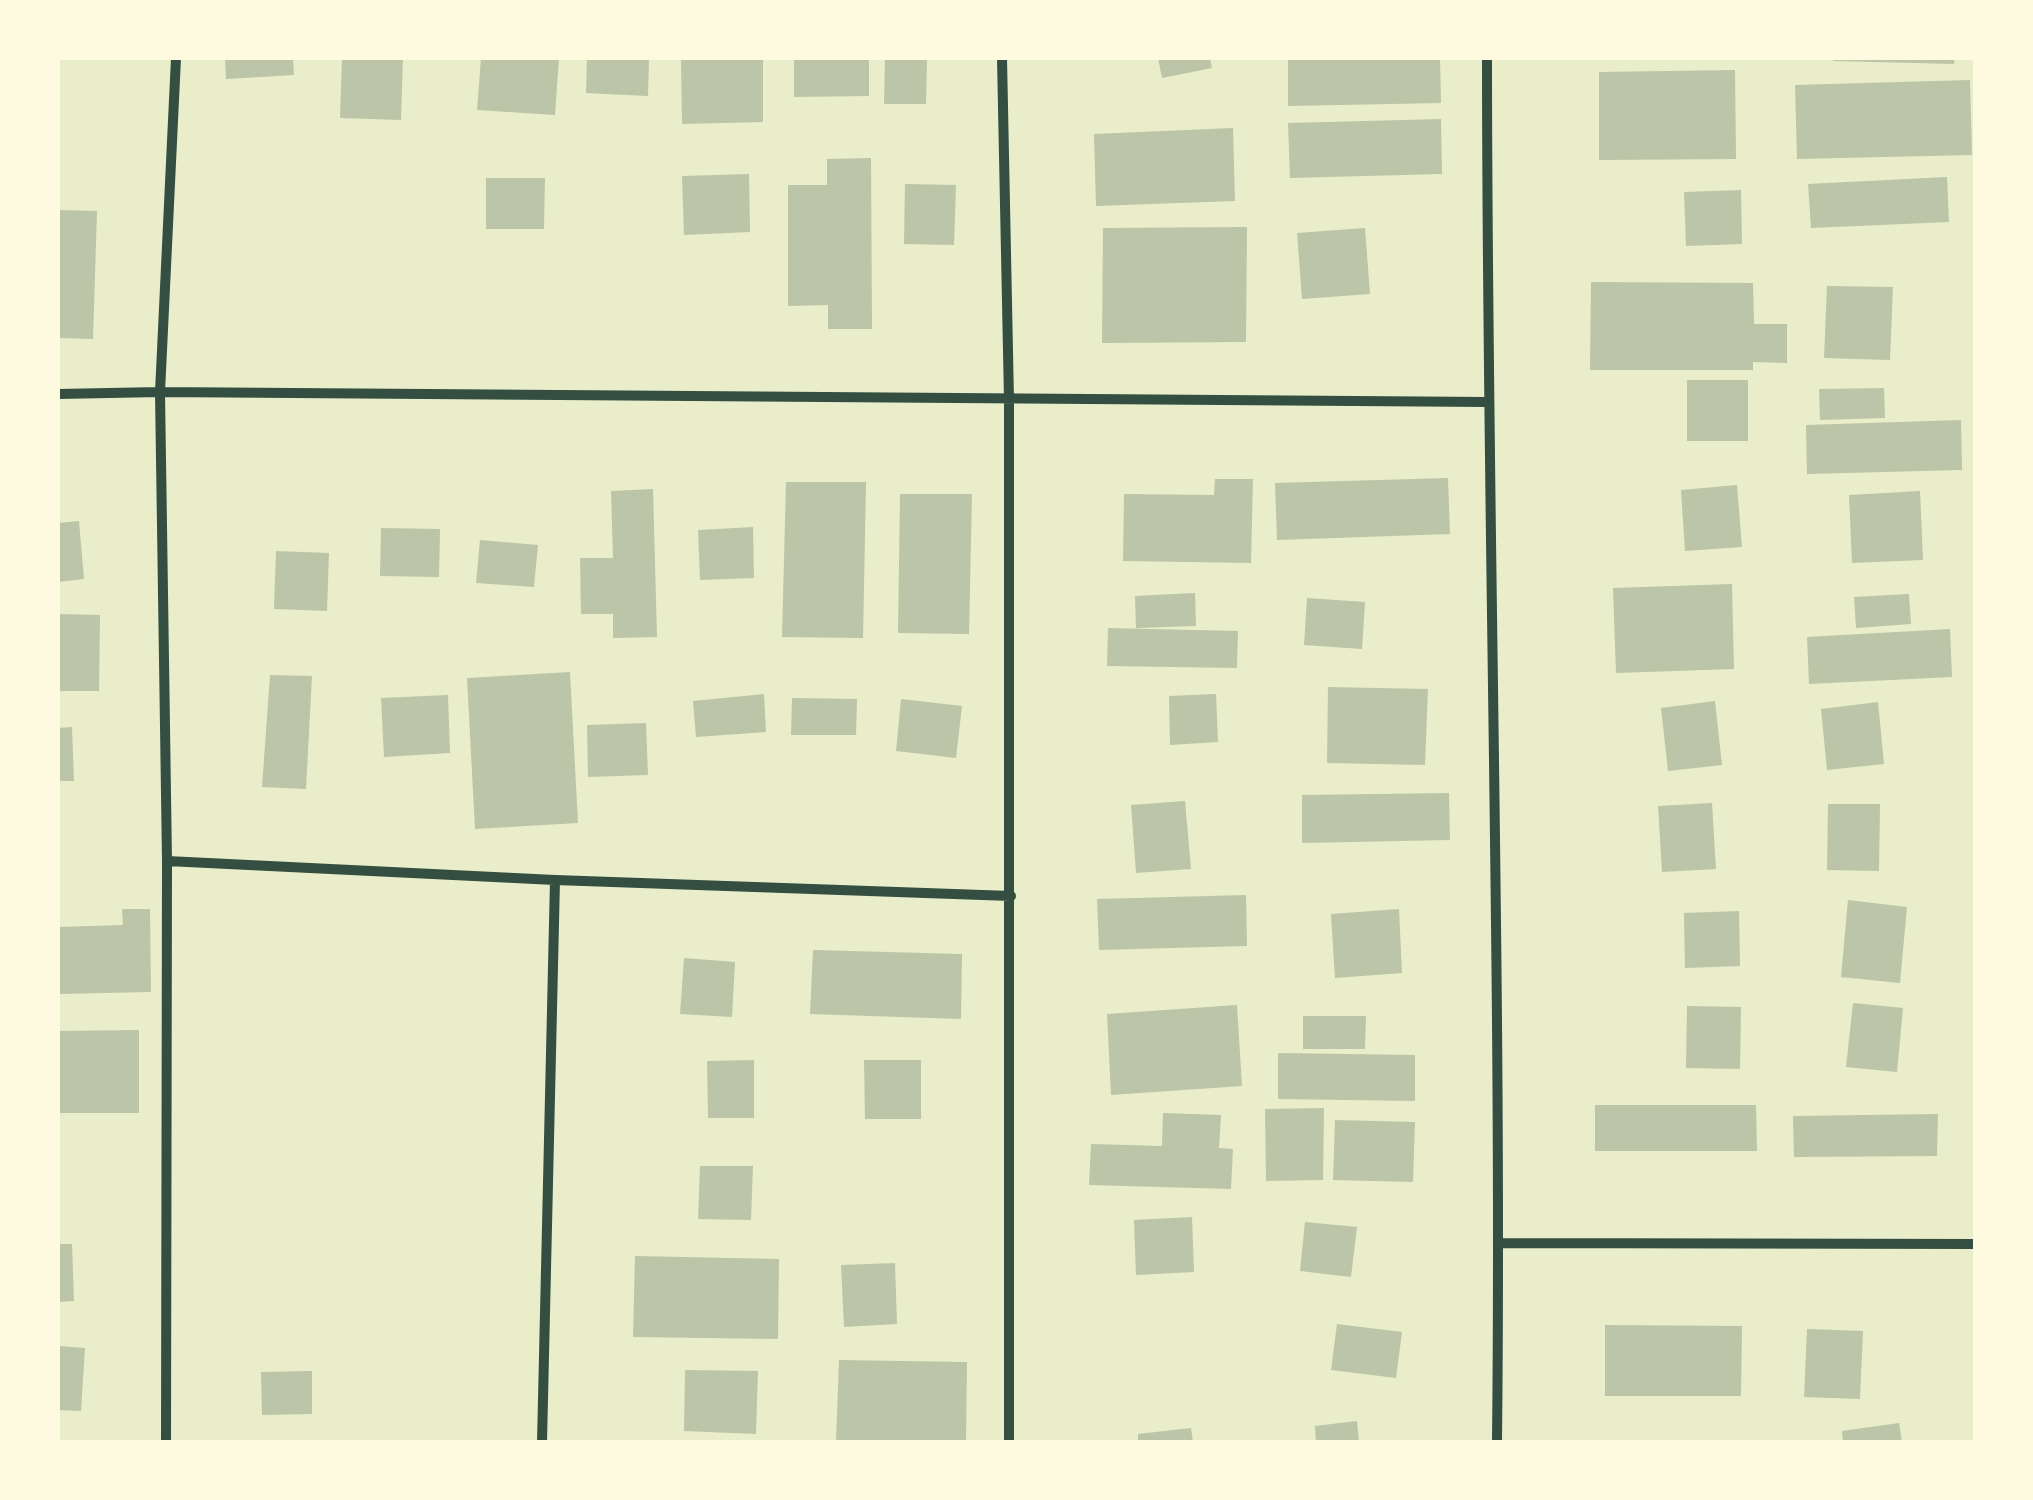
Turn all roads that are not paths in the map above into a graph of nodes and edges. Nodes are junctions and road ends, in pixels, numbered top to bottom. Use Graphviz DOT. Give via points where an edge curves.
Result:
graph roads {
  1 [pos="176,58"];
  2 [pos="1002,58"];
  3 [pos="1487,58"];
  4 [pos="160,392"];
  5 [pos="58,394"];
  6 [pos="1008,400"];
  7 [pos="1487,402"];
  8 [pos="167,861"];
  9 [pos="554,880"];
  10 [pos="1011,896"];
  11 [pos="1500,1244"];
  12 [pos="1976,1244"];
  13 [pos="166,1442"];
  14 [pos="542,1442"];
  15 [pos="1009,1442"];
  16 [pos="1498,1442"];
  1 -- 4 [label="street"];
  2 -- 6 [label="street"];
  3 -- 7 [label="street"];
  4 -- 5 [label="street"];
  4 -- 6 [label="street"];
  4 -- 8 [label="street"];
  6 -- 7 [label="street"];
  6 -- 10 [label="street"];
  7 -- 11 [label="street"];
  8 -- 9 [label="street"];
  8 -- 13 [label="street"];
  9 -- 10 [label="street"];
  9 -- 14 [label="street"];
  10 -- 15 [label="street"];
  11 -- 12 [label="street"];
  11 -- 16 [label="street"];
}
